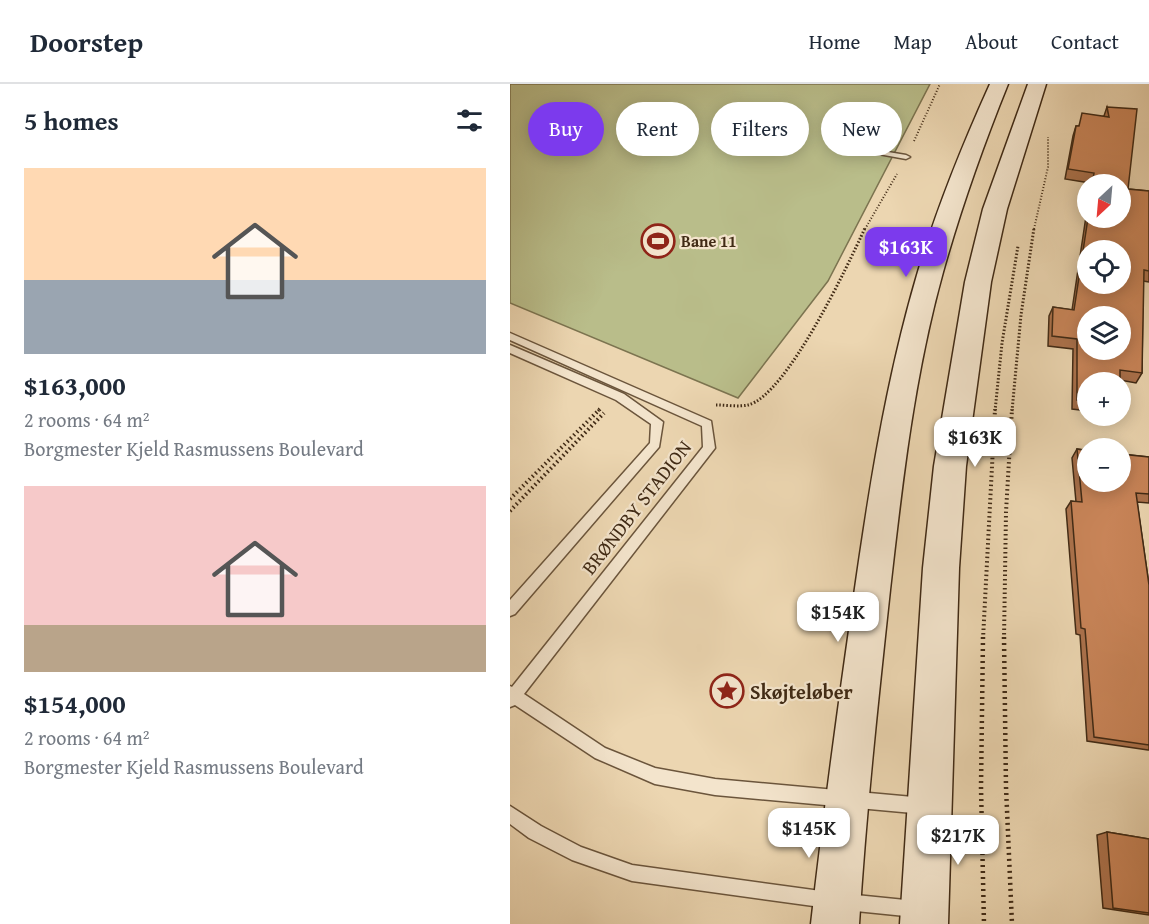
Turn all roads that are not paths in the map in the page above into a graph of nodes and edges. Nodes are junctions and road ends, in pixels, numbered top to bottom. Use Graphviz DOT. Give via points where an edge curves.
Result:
graph roads {
  1 [pos="999,84"];
  2 [pos="1037,84"];
  3 [pos="900,156"];
  4 [pos="906,157"];
  5 [pos="510,336"];
  6 [pos="510,349"];
  7 [pos="510,610"];
  8 [pos="511,696"];
  9 [pos="846,799"];
  10 [pos="928,806"];
  11 [pos="510,814"];
  12 [pos="836,913"];
  13 [pos="924,917"];
  1 -- 9 [label="street" via="952,202 909,360 890,460"];
  2 -- 10 [label="street" via="995,209 964,368 941,568"];
  3 -- 4 [label="lane"];
  5 -- 8 [label="lane, BRØNDBY STADION" via="707,424 709,448"];
  6 -- 7 [label="lane, BRØNDBY STADION" via="657,422 655,444"];
  8 -- 9 [label="lane, BRØNDBY STADION" via="600,753 655,776 715,787"];
  9 -- 10 [label="lane, BRØNDBY STADION"];
  9 -- 12 [label="street"];
  10 -- 13 [label="street"];
  11 -- 12 [label="lane" via="578,854 633,873"];
  12 -- 13 [label="lane"];
}
